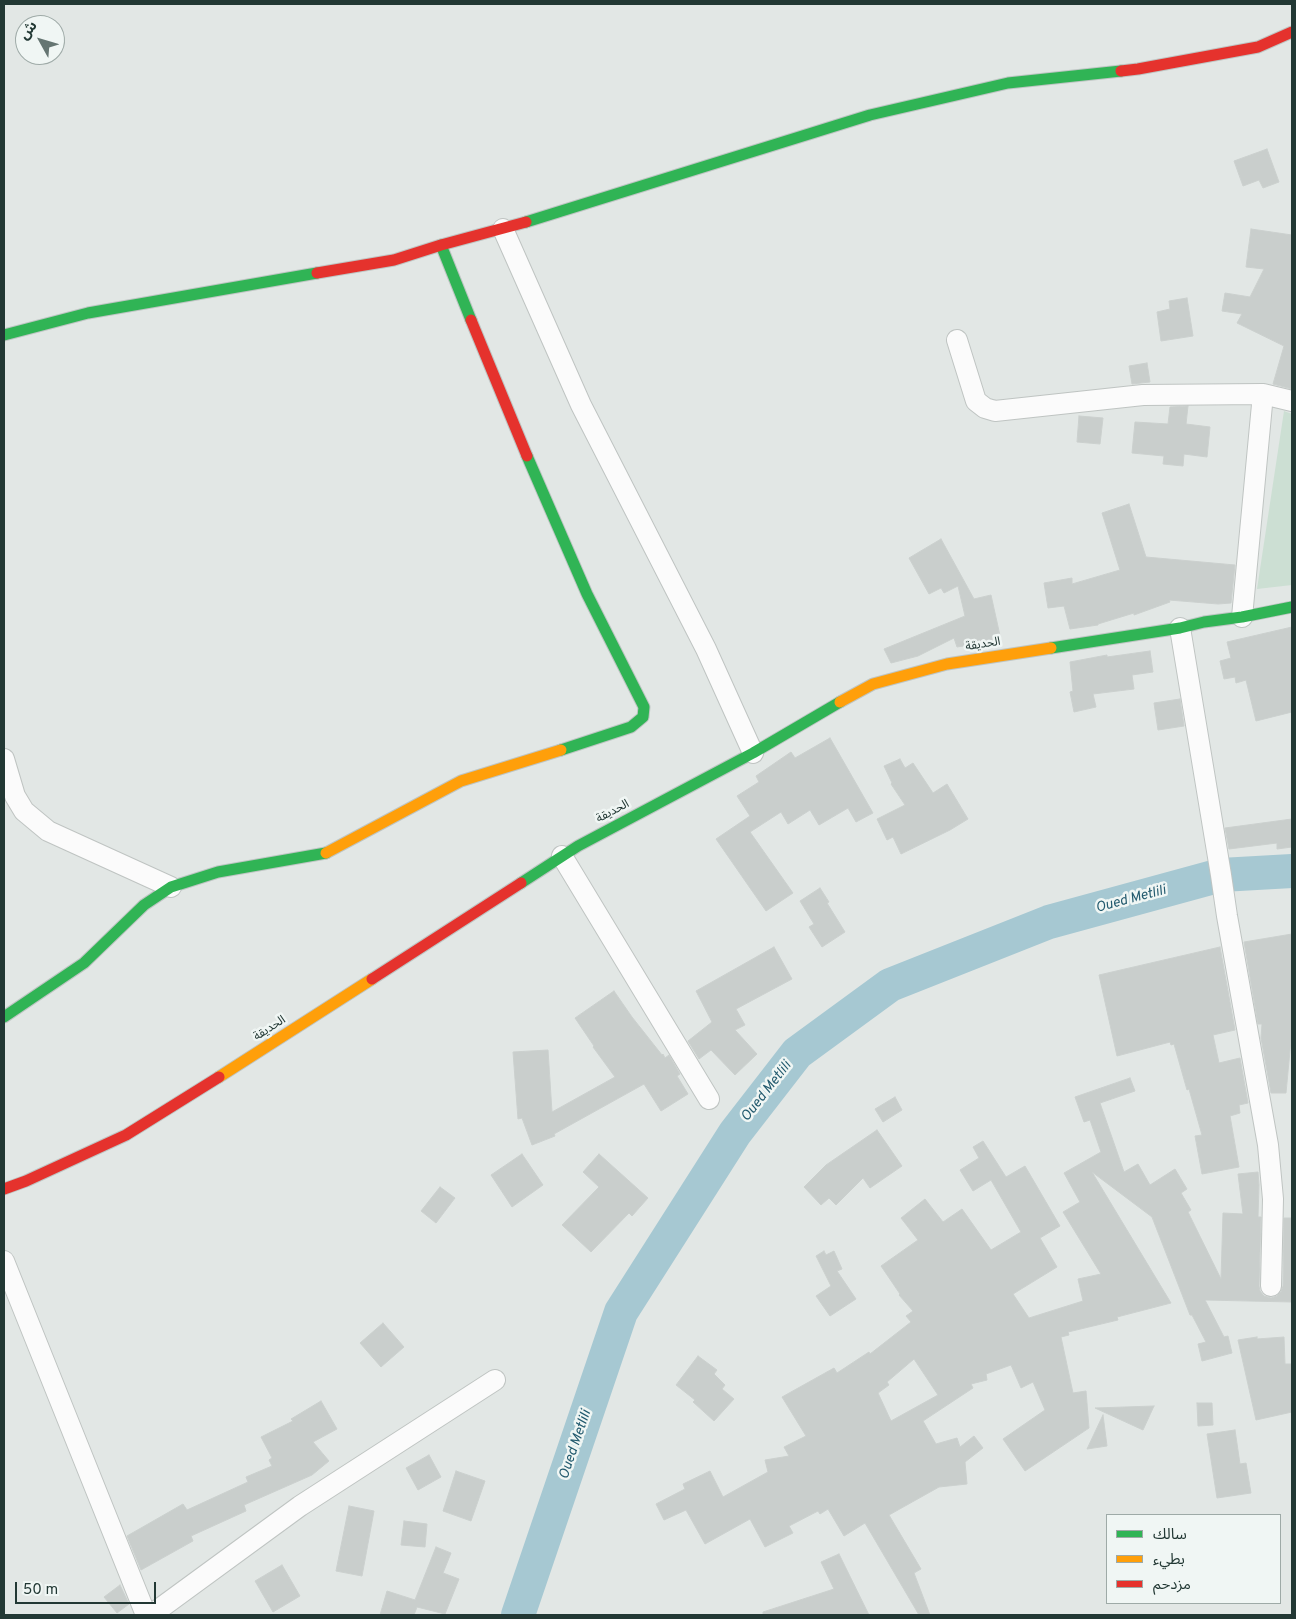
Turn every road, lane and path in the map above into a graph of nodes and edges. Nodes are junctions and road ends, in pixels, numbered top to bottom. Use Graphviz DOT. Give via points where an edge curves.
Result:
graph roads {
  1 [pos="1292,32"];
  2 [pos="503,230"];
  3 [pos="441,245"];
  4 [pos="4,336"];
  5 [pos="956,340"];
  6 [pos="1263,394"];
  7 [pos="1292,401"];
  8 [pos="1292,607"];
  9 [pos="1242,617"];
  10 [pos="1180,628"];
  11 [pos="753,752"];
  12 [pos="4,759"];
  13 [pos="562,856"];
  14 [pos="172,887"];
  15 [pos="4,1017"];
  16 [pos="709,1099"];
  17 [pos="4,1188"];
  18 [pos="4,1261"];
  19 [pos="1271,1286"];
  20 [pos="496,1380"];
  21 [pos="146,1615"];
  22 [pos="151,1615"];
  1 -- 2 [label="street" via="1258,47 1138,69 1008,83 870,115"];
  2 -- 3 [label="street"];
  2 -- 11 [label="street" via="581,405 706,649"];
  3 -- 4 [label="street" via="394,260 88,313"];
  3 -- 14 [label="street" via="535,476 587,594 644,707 643,717 631,727 461,781 330,852 218,872"];
  5 -- 6 [label="street" via="976,401 995,411 1143,396"];
  6 -- 7 [label="street"];
  6 -- 9 [label="street"];
  8 -- 9 [label="street, الحديقة"];
  9 -- 10 [label="street, الحديقة"];
  10 -- 11 [label="street, الحديقة" via="947,664 873,684"];
  10 -- 19 [label="street" via="1268,1145 1273,1199"];
  11 -- 13 [label="street, الحديقة"];
  12 -- 14 [label="street" via="15,796 24,811 48,831"];
  13 -- 16 [label="street"];
  13 -- 17 [label="street, الحديقة" via="126,1135"];
  14 -- 15 [label="street" via="144,905 84,963"];
  18 -- 21 [label="street"];
  20 -- 22 [label="street" via="300,1506"];
}
